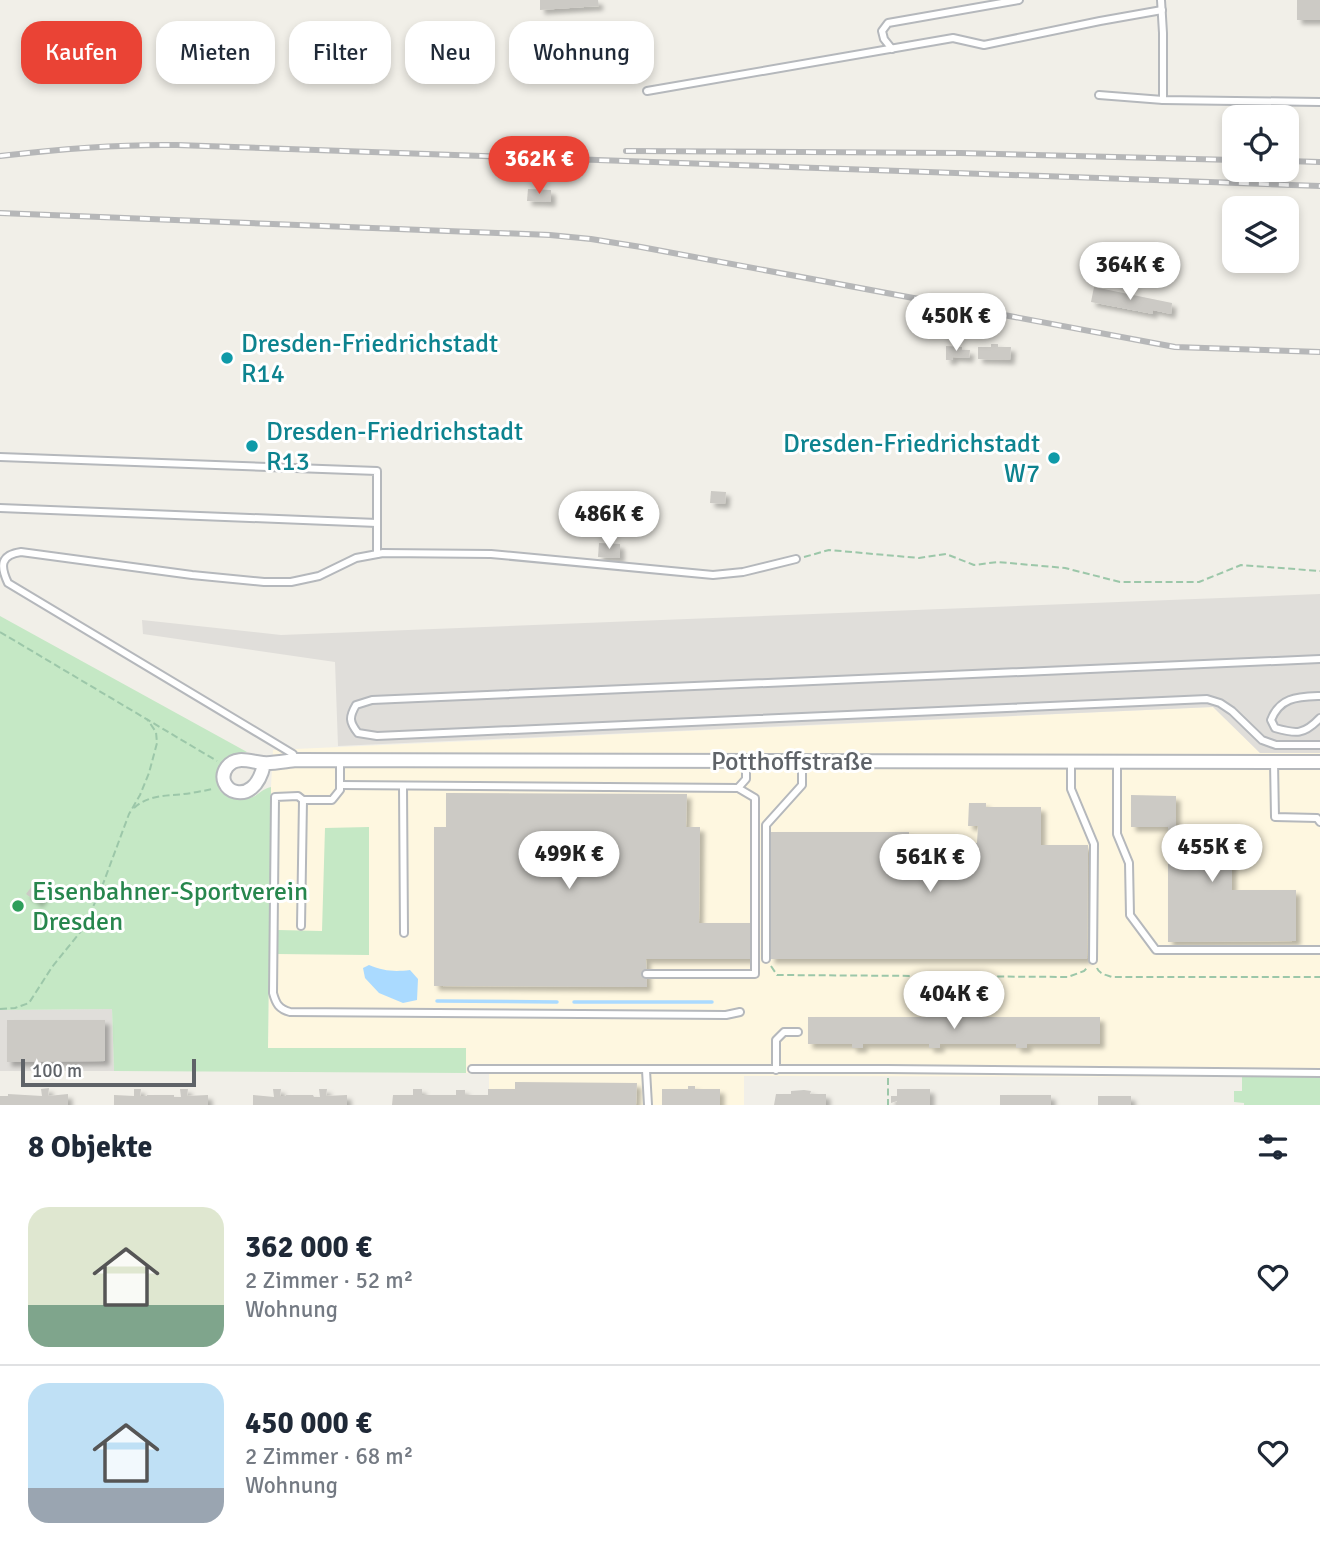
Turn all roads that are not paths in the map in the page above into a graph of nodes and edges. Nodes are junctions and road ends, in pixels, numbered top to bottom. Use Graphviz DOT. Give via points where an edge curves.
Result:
graph roads {
  1 [pos="1019,0"];
  2 [pos="1161,0"];
  3 [pos="1162,10"];
  4 [pos="892,49"];
  5 [pos="647,91"];
  6 [pos="1099,95"];
  7 [pos="1163,100"];
  8 [pos="1320,103"];
  9 [pos="0,457"];
  10 [pos="0,508"];
  11 [pos="377,523"];
  12 [pos="377,554"];
  13 [pos="796,559"];
  14 [pos="1,561"];
  15 [pos="1320,659"];
  16 [pos="1320,695"];
  17 [pos="1320,718"];
  18 [pos="1320,745"];
  19 [pos="296,760"];
  20 [pos="340,760"];
  21 [pos="746,761"];
  22 [pos="802,761"];
  23 [pos="1071,761"];
  24 [pos="1117,762"];
  25 [pos="1274,762"];
  26 [pos="1320,762"];
  27 [pos="264,764"];
  28 [pos="340,785"];
  29 [pos="403,786"];
  30 [pos="738,788"];
  31 [pos="303,800"];
  32 [pos="1320,822"];
  33 [pos="301,926"];
  34 [pos="404,933"];
  35 [pos="1320,950"];
  36 [pos="765,959"];
  37 [pos="1093,960"];
  38 [pos="646,974"];
  39 [pos="740,1012"];
  40 [pos="798,1032"];
  41 [pos="472,1069"];
  42 [pos="646,1070"];
  43 [pos="776,1070"];
  44 [pos="1320,1073"];
  45 [pos="648,1105"];
  1 -- 4 [label="lane" via="888,23 882,31"];
  2 -- 3 [label="lane"];
  3 -- 4 [label="lane" via="984,45 953,38"];
  3 -- 7 [label="lane"];
  4 -- 5 [label="lane"];
  6 -- 7 [label="lane"];
  7 -- 8 [label="lane"];
  9 -- 11 [label="lane" via="377,471"];
  10 -- 11 [label="lane"];
  11 -- 12 [label="lane"];
  12 -- 13 [label="lane" via="491,554 713,575"];
  12 -- 14 [label="lane" via="291,582 192,575 20,552"];
  14 -- 19 [label="lane" via="8,583 293,754"];
  15 -- 18 [label="lane" via="372,700 356,705 350,715 358,733 377,736 1207,699 1232,711 1262,740 1276,745"];
  16 -- 17 [label="lane" via="1284,702 1271,720 1275,728 1293,733 1310,728"];
  19 -- 20 [label="street, Potthoffstraße"];
  19 -- 27 [label="street, Potthoffstraße"];
  20 -- 21 [label="street, Potthoffstraße"];
  20 -- 28 [label="lane"];
  21 -- 22 [label="street, Potthoffstraße"];
  21 -- 30 [label="lane" via="746,779"];
  22 -- 23 [label="street, Potthoffstraße"];
  22 -- 36 [label="lane" via="802,785 766,825"];
  23 -- 24 [label="street, Potthoffstraße"];
  23 -- 37 [label="lane" via="1071,789 1094,844"];
  24 -- 25 [label="street, Potthoffstraße"];
  24 -- 35 [label="lane" via="1117,834 1129,863 1130,915 1156,950"];
  25 -- 26 [label="street, Potthoffstraße"];
  25 -- 32 [label="lane" via="1275,817 1317,818"];
  27 -- 27 [label="street, Potthoffstraße" via="250,790 240,793 225,785 227,767 237,761"];
  28 -- 29 [label="lane"];
  28 -- 31 [label="lane" via="332,800"];
  29 -- 30 [label="lane"];
  29 -- 34 [label="lane"];
  30 -- 38 [label="lane" via="755,798 755,974"];
  31 -- 33 [label="lane"];
  31 -- 39 [label="lane" via="275,797 273,993 282,1010"];
  40 -- 43 [label="lane" via="784,1032 776,1040"];
  41 -- 42 [label="lane"];
  42 -- 43 [label="lane"];
  42 -- 45 [label="lane"];
  43 -- 44 [label="lane"];
}
